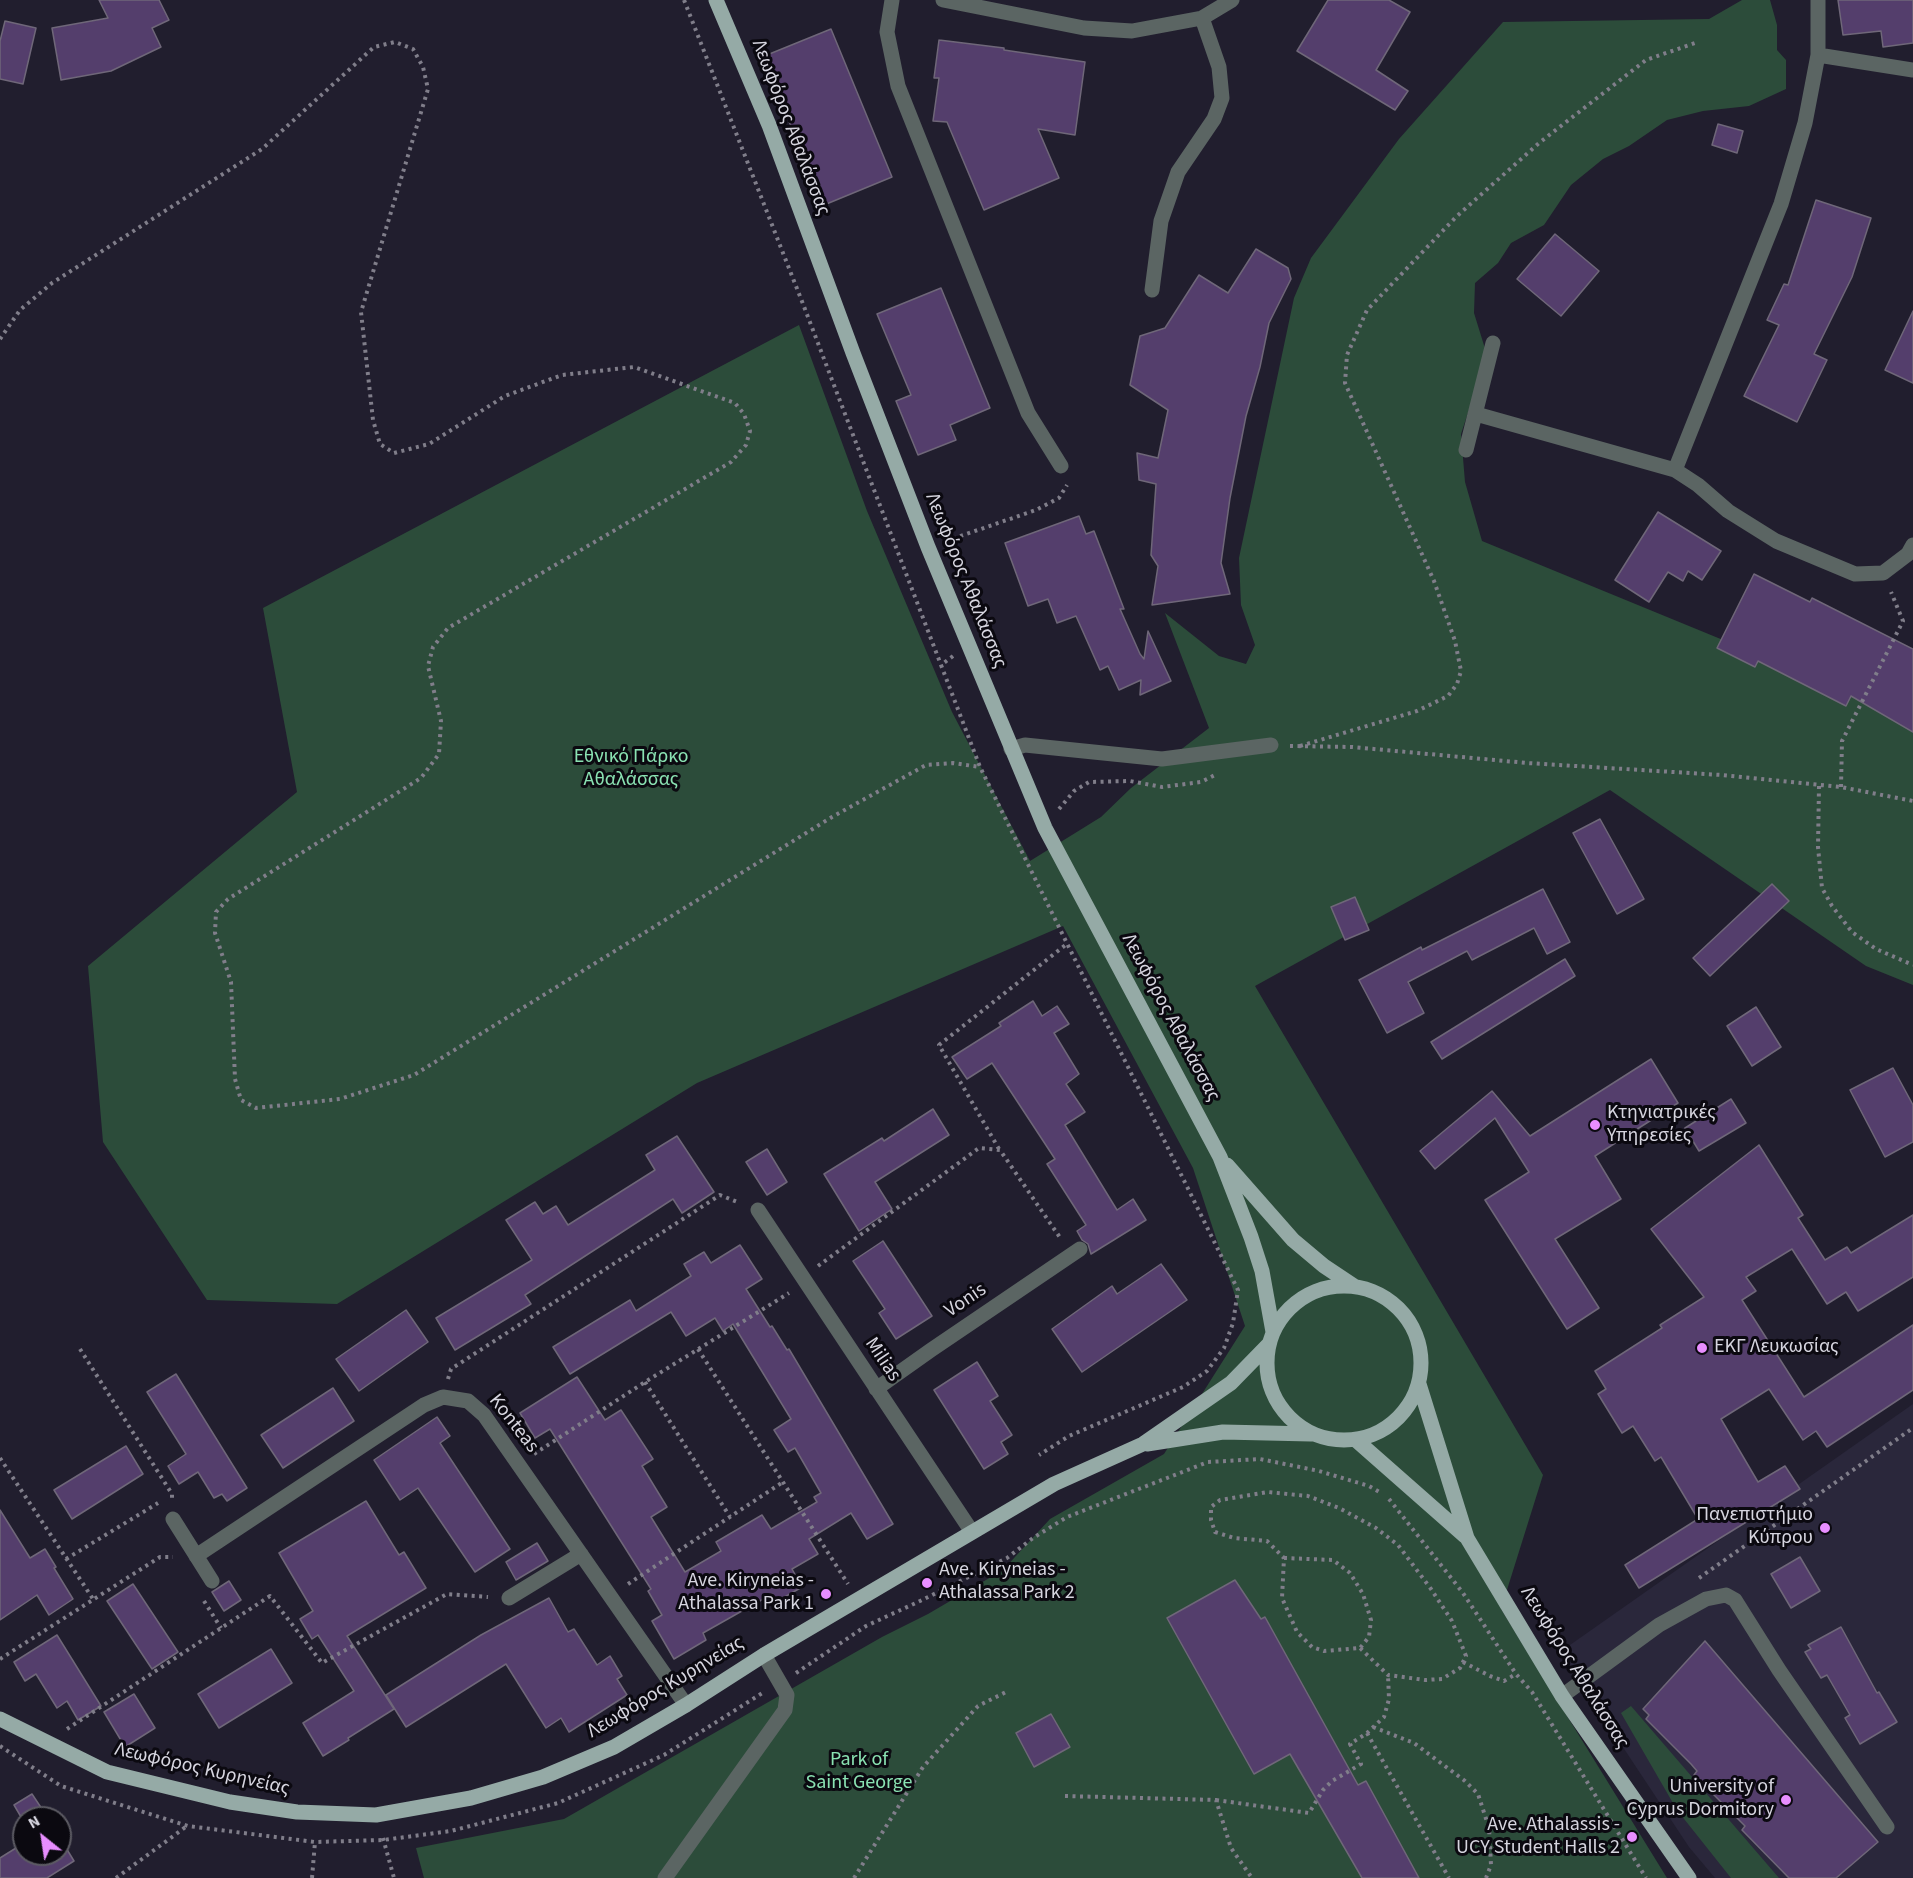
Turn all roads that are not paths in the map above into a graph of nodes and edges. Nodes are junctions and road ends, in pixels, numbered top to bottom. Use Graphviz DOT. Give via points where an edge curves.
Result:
graph roads {
  1 [pos="716,0"];
  2 [pos="892,0"];
  3 [pos="943,0"];
  4 [pos="1232,0"];
  5 [pos="1818,0"];
  6 [pos="1202,18"];
  7 [pos="1818,55"];
  8 [pos="1913,70"];
  9 [pos="1152,290"];
  10 [pos="1493,343"];
  11 [pos="1476,414"];
  12 [pos="1466,450"];
  13 [pos="1061,466"];
  14 [pos="1675,470"];
  15 [pos="1913,545"];
  16 [pos="1270,745"];
  17 [pos="1011,749"];
  18 [pos="1220,1157"];
  19 [pos="758,1210"];
  20 [pos="1080,1249"];
  21 [pos="1354,1287"];
  22 [pos="1271,1338"];
  23 [pos="1419,1383"];
  24 [pos="876,1389"];
  25 [pos="1311,1434"];
  26 [pos="1356,1440"];
  27 [pos="1143,1444"];
  28 [pos="173,1519"];
  29 [pos="972,1532"];
  30 [pos="1467,1538"];
  31 [pos="581,1554"];
  32 [pos="196,1556"];
  33 [pos="212,1581"];
  34 [pos="509,1598"];
  35 [pos="764,1654"];
  36 [pos="1562,1696"];
  37 [pos="686,1706"];
  38 [pos="0,1719"];
  39 [pos="1887,1827"];
  40 [pos="1685,1877"];
  41 [pos="665,1878"];
  1 -- 17 [label="main road, Λεωφόρος Αθαλάσσας" via="769,125 928,547"];
  2 -- 13 [label="street" via="887,32 898,86 1028,413"];
  3 -- 6 [label="street" via="1084,28 1132,31"];
  4 -- 6 [label="street"];
  5 -- 7 [label="street"];
  6 -- 9 [label="street" via="1219,67 1222,98 1214,119 1178,172 1161,221"];
  7 -- 8 [label="street"];
  7 -- 14 [label="street" via="1805,123 1781,204"];
  10 -- 11 [label="street"];
  11 -- 12 [label="street"];
  11 -- 14 [label="street"];
  14 -- 15 [label="street" via="1728,511 1776,541 1855,574 1883,573 1908,554"];
  16 -- 17 [label="street" via="1162,759 1025,745"];
  17 -- 18 [label="main road, Λεωφόρος Αθαλάσσας" via="1045,828"];
  18 -- 21 [label="main road, Λεωφόρος Αθαλάσσας" via="1293,1240"];
  18 -- 22 [label="main road, Λεωφόρος Αθαλάσσας" via="1262,1271"];
  19 -- 24 [label="street, Milias"];
  20 -- 24 [label="street, Vonis"];
  21 -- 22 [label="main road" via="1326,1288 1300,1300 1289,1309"];
  21 -- 23 [label="main road" via="1389,1300 1414,1329 1422,1365"];
  22 -- 25 [label="main road" via="1267,1365 1270,1386 1279,1406"];
  22 -- 27 [label="main road, Λεωφόρος Κυρηνείας" via="1231,1383"];
  23 -- 26 [label="main road" via="1410,1404 1396,1421"];
  23 -- 30 [label="main road, Λεωφόρος Αθαλάσσας"];
  24 -- 29 [label="street, Milias"];
  25 -- 26 [label="main road"];
  25 -- 27 [label="main road, Λεωφόρος Κυρηνείας" via="1223,1432"];
  26 -- 30 [label="main road, Λεωφόρος Αθαλάσσας"];
  27 -- 29 [label="main road, Λεωφόρος Κυρηνείας" via="1054,1484"];
  28 -- 32 [label="street"];
  29 -- 35 [label="main road, Λεωφόρος Κυρηνείας"];
  30 -- 36 [label="main road, Λεωφόρος Αθαλάσσας"];
  31 -- 32 [label="street, Konteas" via="484,1415 468,1401 443,1397 424,1405"];
  31 -- 34 [label="street"];
  31 -- 37 [label="street, Konteas"];
  32 -- 33 [label="street"];
  35 -- 37 [label="main road, Λεωφόρος Κυρηνείας"];
  35 -- 41 [label="street" via="787,1695 785,1710"];
  36 -- 39 [label="street" via="1659,1625 1706,1599 1726,1595 1735,1600"];
  36 -- 40 [label="main road, Λεωφόρος Αθαλάσσας"];
  37 -- 38 [label="main road, Λεωφόρος Κυρηνείας" via="614,1747 543,1777 471,1798 376,1815 297,1812 230,1802 107,1772"];
}
